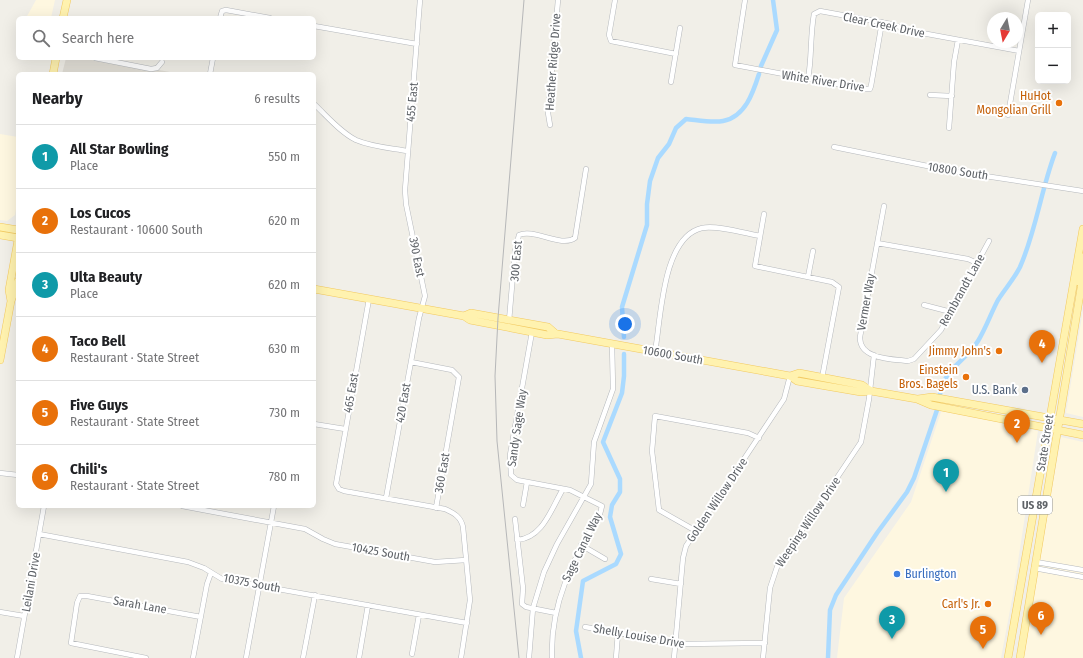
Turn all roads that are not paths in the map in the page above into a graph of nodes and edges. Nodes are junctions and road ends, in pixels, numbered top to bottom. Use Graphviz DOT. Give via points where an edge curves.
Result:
graph roads {
  1 [pos="67,0"];
  2 [pos="420,0"];
  3 [pos="558,0"];
  4 [pos="615,0"];
  5 [pos="745,0"];
  6 [pos="1028,0"];
  7 [pos="63,16"];
  8 [pos="221,16"];
  9 [pos="256,16"];
  10 [pos="882,22"];
  11 [pos="316,26"];
  12 [pos="680,28"];
  13 [pos="958,40"];
  14 [pos="417,44"];
  15 [pos="1019,51"];
  16 [pos="676,54"];
  17 [pos="56,60"];
  18 [pos="105,60"];
  19 [pos="213,60"];
  20 [pos="162,62"];
  21 [pos="53,72"];
  22 [pos="210,72"];
  23 [pos="808,79"];
  24 [pos="671,82"];
  25 [pos="930,95"];
  26 [pos="952,96"];
  27 [pos="316,106"];
  28 [pos="1008,115"];
  29 [pos="550,125"];
  30 [pos="949,128"];
  31 [pos="834,147"];
  32 [pos="408,151"];
  33 [pos="586,169"];
  34 [pos="1083,190"];
  35 [pos="406,204"];
  36 [pos="884,206"];
  37 [pos="764,214"];
  38 [pos="0,227"];
  39 [pos="1083,229"];
  40 [pos="16,230"];
  41 [pos="0,235"];
  42 [pos="760,236"];
  43 [pos="16,239"];
  44 [pos="989,241"];
  45 [pos="877,243"];
  46 [pos="16,250"];
  47 [pos="813,251"];
  48 [pos="1083,257"];
  49 [pos="977,263"];
  50 [pos="1083,276"];
  51 [pos="808,277"];
  52 [pos="16,288"];
  53 [pos="316,289"];
  54 [pos="1080,298"];
  55 [pos="369,299"];
  56 [pos="12,301"];
  57 [pos="924,305"];
  58 [pos="422,309"];
  59 [pos="951,312"];
  60 [pos="464,316"];
  61 [pos="510,320"];
  62 [pos="532,332"];
  63 [pos="556,334"];
  64 [pos="612,344"];
  65 [pos="655,352"];
  66 [pos="874,355"];
  67 [pos="0,360"];
  68 [pos="411,362"];
  69 [pos="790,376"];
  70 [pos="822,378"];
  71 [pos="871,391"];
  72 [pos="917,399"];
  73 [pos="972,404"];
  74 [pos="940,406"];
  75 [pos="1049,418"];
  76 [pos="1059,420"];
  77 [pos="316,424"];
  78 [pos="1083,424"];
  79 [pos="1048,427"];
  80 [pos="345,429"];
  81 [pos="1058,429"];
  82 [pos="1083,434"];
  83 [pos="759,438"];
  84 [pos="0,473"];
  85 [pos="16,475"];
  86 [pos="527,482"];
  87 [pos="563,488"];
  88 [pos="586,496"];
  89 [pos="386,498"];
  90 [pos="523,505"];
  91 [pos="602,506"];
  92 [pos="44,508"];
  93 [pos="209,508"];
  94 [pos="274,508"];
  95 [pos="436,508"];
  96 [pos="515,519"];
  97 [pos="271,522"];
  98 [pos="696,531"];
  99 [pos="39,534"];
  100 [pos="517,540"];
  101 [pos="582,545"];
  102 [pos="466,560"];
  103 [pos="605,560"];
  104 [pos="1035,565"];
  105 [pos="1083,570"];
  106 [pos="211,573"];
  107 [pos="1083,577"];
  108 [pos="651,579"];
  109 [pos="681,584"];
  110 [pos="260,585"];
  111 [pos="315,595"];
  112 [pos="368,605"];
  113 [pos="533,608"];
  114 [pos="0,612"];
  115 [pos="556,613"];
  116 [pos="419,615"];
  117 [pos="24,616"];
  118 [pos="201,617"];
  119 [pos="467,623"];
  120 [pos="585,627"];
  121 [pos="618,633"];
  122 [pos="675,643"];
  123 [pos="765,643"];
  124 [pos="412,654"];
  125 [pos="17,658"];
  126 [pos="146,658"];
  127 [pos="193,658"];
  128 [pos="246,658"];
  129 [pos="303,658"];
  130 [pos="359,658"];
  131 [pos="461,658"];
  132 [pos="529,658"];
  133 [pos="552,658"];
  134 [pos="616,658"];
  135 [pos="674,658"];
  136 [pos="763,658"];
  137 [pos="1008,658"];
  138 [pos="1020,658"];
  1 -- 7 [label="main road"];
  2 -- 14 [label="street, 455 East"];
  3 -- 29 [label="street, Heather Ridge Drive" via="548,113"];
  4 -- 16 [label="street" via="610,40 614,43"];
  5 -- 23 [label="street, White River Drive" via="734,65"];
  6 -- 15 [label="street"];
  8 -- 9 [label="street" via="222,11"];
  10 -- 13 [label="street, Clear Creek Drive"];
  10 -- 23 [label="street, White River Drive" via="870,90"];
  10 -- 23 [label="street, Clear Creek Drive" via="816,12 810,37 812,57"];
  11 -- 14 [label="street"];
  12 -- 16 [label="street"];
  13 -- 15 [label="street, Clear Creek Drive"];
  13 -- 26 [label="street"];
  14 -- 32 [label="street, 455 East"];
  15 -- 28 [label="street"];
  16 -- 24 [label="street"];
  17 -- 21 [label="main road"];
  18 -- 20 [label="street" via="152,69 157,68"];
  19 -- 22 [label="street"];
  25 -- 26 [label="street"];
  26 -- 30 [label="street"];
  27 -- 32 [label="street" via="356,140"];
  31 -- 34 [label="street, 10800 South" via="952,171"];
  32 -- 35 [label="street, 455 East"];
  33 -- 61 [label="street, 300 East" via="575,238 572,241 534,234 518,235"];
  35 -- 58 [label="street, 390 East" via="425,296"];
  36 -- 45 [label="street, Vermer Way"];
  37 -- 42 [label="street"];
  38 -- 40 [label="main road"];
  39 -- 75 [label="main road, State Street / US 89"];
  41 -- 43 [label="main road"];
  42 -- 51 [label="street" via="755,266"];
  42 -- 65 [label="street" via="708,227 696,230 680,243 671,261"];
  44 -- 49 [label="street, Rembrandt Lane"];
  45 -- 49 [label="street" via="968,259"];
  45 -- 66 [label="street, Vermer Way" via="860,337 864,351"];
  46 -- 56 [label="main road" via="9,290"];
  47 -- 51 [label="street"];
  48 -- 54 [label="main road" via="1079,280"];
  49 -- 59 [label="street, Rembrandt Lane"];
  50 -- 54 [label="main road, State Street / US 89"];
  51 -- 70 [label="street" via="832,282 839,288"];
  52 -- 56 [label="main road"];
  53 -- 55 [label="main road, 10600 South"];
  54 -- 76 [label="main road, State Street / US 89"];
  55 -- 58 [label="main road, 10600 South"];
  55 -- 80 [label="street, 465 East"];
  56 -- 67 [label="main road"];
  57 -- 59 [label="street"];
  58 -- 60 [label="main road, 10600 South"];
  58 -- 68 [label="street, 420 East"];
  59 -- 66 [label="street, Rembrandt Lane" via="941,330 911,361"];
  60 -- 61 [label="main road, 10600 South" via="471,314"];
  60 -- 62 [label="main road, 10600 South" via="470,320"];
  61 -- 63 [label="main road, 10600 South" via="548,328"];
  62 -- 63 [label="main road, 10600 South"];
  62 -- 86 [label="street, Sandy Sage Way" via="510,464 513,478"];
  63 -- 64 [label="main road, 10600 South"];
  64 -- 65 [label="main road, 10600 South"];
  64 -- 88 [label="street" via="613,389 596,437 592,479"];
  65 -- 69 [label="main road, 10600 South"];
  66 -- 71 [label="street"];
  68 -- 89 [label="street, 420 East"];
  68 -- 95 [label="street, 360 East" via="452,370 458,374"];
  69 -- 70 [label="main road, 10600 South" via="799,373"];
  69 -- 71 [label="main road, 10600 South" via="797,381 853,391"];
  69 -- 83 [label="street, Golden Willow Drive" via="784,400"];
  70 -- 71 [label="main road, 10600 South" via="862,385"];
  71 -- 72 [label="main road, 10600 South"];
  71 -- 123 [label="street, Weeping Willow Drive" via="859,446 773,575"];
  72 -- 73 [label="main road, 10600 South" via="932,397"];
  72 -- 74 [label="main road, 10600 South"];
  73 -- 74 [label="main road" via="968,408 949,404"];
  73 -- 75 [label="main road, 10600 South"];
  74 -- 79 [label="main road, 10600 South"];
  75 -- 76 [label="main road, 10600 South"];
  75 -- 79 [label="main road, State Street / US 89"];
  76 -- 78 [label="main road, 10600 South"];
  76 -- 81 [label="main road, State Street / US 89"];
  77 -- 80 [label="street"];
  79 -- 81 [label="main road, 10600 South"];
  79 -- 137 [label="main road, State Street / US 89"];
  80 -- 89 [label="street, 465 East" via="336,478 337,487 344,491"];
  81 -- 82 [label="main road, 10600 South"];
  81 -- 104 [label="main road, State Street / US 89"];
  83 -- 98 [label="street, Golden Willow Drive"];
  83 -- 98 [label="street" via="748,433 655,416 652,451 659,510"];
  84 -- 85 [label="street"];
  86 -- 87 [label="street, Sandy Sage Way"];
  86 -- 90 [label="street"];
  87 -- 88 [label="street, Sandy Sage Way"];
  87 -- 100 [label="street" via="538,531 529,538"];
  88 -- 91 [label="street, Sandy Sage Way"];
  88 -- 113 [label="street" via="552,553"];
  89 -- 95 [label="street"];
  91 -- 101 [label="street, Sage Canal Way"];
  92 -- 99 [label="street, Leilani Drive"];
  93 -- 97 [label="street, 10425 South"];
  94 -- 97 [label="street"];
  95 -- 102 [label="street, 360 East" via="450,511 460,519"];
  96 -- 100 [label="street"];
  97 -- 102 [label="street, 10425 South" via="300,528 335,544 435,562"];
  97 -- 110 [label="street"];
  98 -- 109 [label="street, Golden Willow Drive" via="685,550"];
  99 -- 106 [label="street, 10375 South" via="188,562"];
  99 -- 117 [label="street, Leilani Drive"];
  100 -- 113 [label="street" via="523,590 521,602 524,606"];
  101 -- 103 [label="street"];
  101 -- 115 [label="street, Sage Canal Way" via="564,582"];
  102 -- 119 [label="street, 360 East" via="470,600"];
  104 -- 105 [label="street"];
  104 -- 107 [label="street"];
  104 -- 138 [label="main road, State Street / US 89"];
  106 -- 110 [label="street, 10375 South" via="222,578"];
  106 -- 118 [label="street"];
  108 -- 109 [label="street"];
  109 -- 122 [label="street, Golden Willow Drive"];
  110 -- 111 [label="street, 10375 South"];
  110 -- 128 [label="street"];
  111 -- 112 [label="street, 10375 South"];
  111 -- 129 [label="street"];
  112 -- 116 [label="street, 10375 South"];
  112 -- 130 [label="street"];
  113 -- 115 [label="street"];
  113 -- 132 [label="street"];
  114 -- 117 [label="street"];
  115 -- 133 [label="street, Sage Canal Way"];
  116 -- 119 [label="street, 10375 South"];
  116 -- 124 [label="street"];
  117 -- 125 [label="street, Leilani Drive"];
  118 -- 126 [label="street, Sarah Lane" via="80,596 71,643"];
  118 -- 127 [label="street"];
  119 -- 131 [label="street, 360 East"];
  120 -- 121 [label="street, Shelly Louise Drive"];
  121 -- 122 [label="street, Shelly Louise Drive"];
  121 -- 134 [label="street"];
  122 -- 123 [label="street, Shelly Louise Drive"];
  122 -- 135 [label="street, Golden Willow Drive"];
  123 -- 136 [label="street, Weeping Willow Drive"];
}
